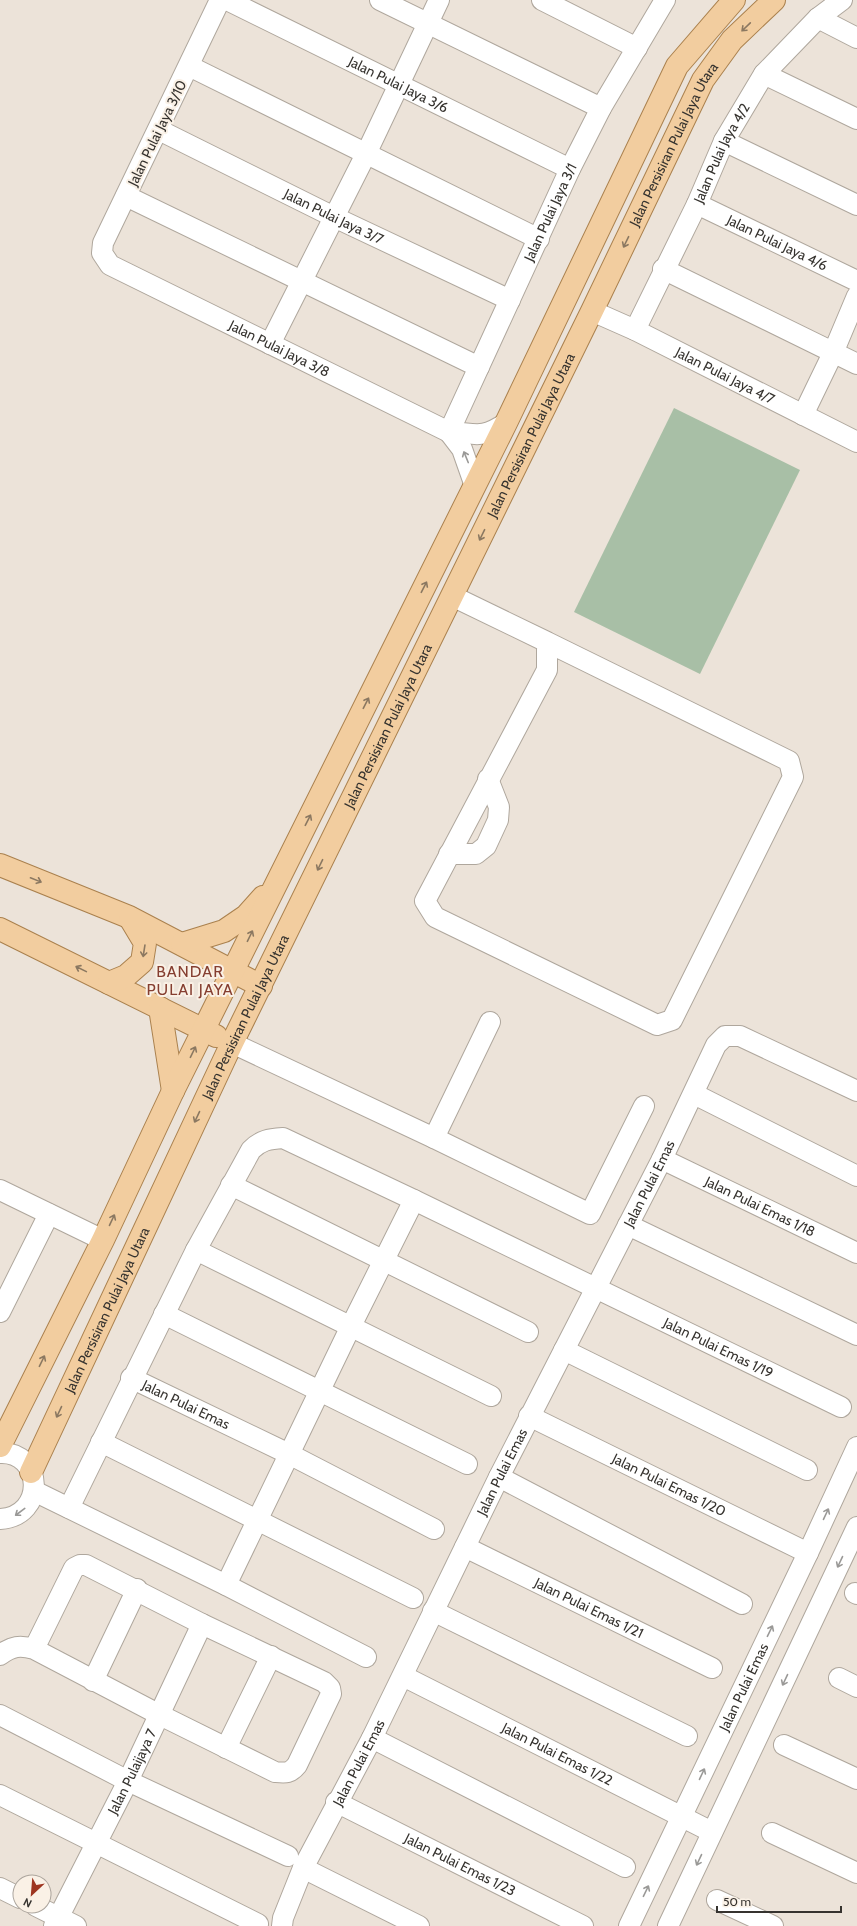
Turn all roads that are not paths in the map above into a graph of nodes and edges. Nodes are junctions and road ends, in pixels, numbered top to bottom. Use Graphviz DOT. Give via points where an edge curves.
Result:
graph roads {
  1 [pos="220,0"];
  2 [pos="227,0"];
  3 [pos="380,0"];
  4 [pos="439,0"];
  5 [pos="542,0"];
  6 [pos="665,0"];
  7 [pos="734,0"];
  8 [pos="774,0"];
  9 [pos="842,0"];
  10 [pos="818,18"];
  11 [pos="428,23"];
  12 [pos="857,38"];
  13 [pos="637,48"];
  14 [pos="189,66"];
  15 [pos="764,74"];
  16 [pos="398,84"];
  17 [pos="601,108"];
  18 [pos="857,119"];
  19 [pos="158,130"];
  20 [pos="724,140"];
  21 [pos="366,154"];
  22 [pos="570,169"];
  23 [pos="126,196"];
  24 [pos="697,204"];
  25 [pos="857,205"];
  26 [pos="334,217"];
  27 [pos="539,239"];
  28 [pos="110,265"];
  29 [pos="663,269"];
  30 [pos="301,282"];
  31 [pos="857,282"];
  32 [pos="857,296"];
  33 [pos="510,300"];
  34 [pos="592,311"];
  35 [pos="635,330"];
  36 [pos="270,344"];
  37 [pos="833,353"];
  38 [pos="857,364"];
  39 [pos="479,367"];
  40 [pos="803,414"];
  41 [pos="506,424"];
  42 [pos="449,432"];
  43 [pos="857,442"];
  44 [pos="475,486"];
  45 [pos="452,596"];
  46 [pos="547,642"];
  47 [pos="488,780"];
  48 [pos="449,854"];
  49 [pos="0,865"];
  50 [pos="277,881"];
  51 [pos="129,917"];
  52 [pos="0,929"];
  53 [pos="182,944"];
  54 [pos="233,971"];
  55 [pos="109,983"];
  56 [pos="261,986"];
  57 [pos="160,1008"];
  58 [pos="490,1022"];
  59 [pos="204,1030"];
  60 [pos="232,1044"];
  61 [pos="173,1091"];
  62 [pos="857,1091"];
  63 [pos="694,1094"];
  64 [pos="644,1106"];
  65 [pos="434,1138"];
  66 [pos="259,1142"];
  67 [pos="662,1159"];
  68 [pos="857,1176"];
  69 [pos="231,1185"];
  70 [pos="0,1190"];
  71 [pos="414,1200"];
  72 [pos="49,1214"];
  73 [pos="628,1225"];
  74 [pos="102,1240"];
  75 [pos="196,1250"];
  76 [pos="857,1253"];
  77 [pos="383,1260"];
  78 [pos="595,1288"];
  79 [pos="0,1312"];
  80 [pos="164,1314"];
  81 [pos="350,1326"];
  82 [pos="528,1332"];
  83 [pos="857,1336"];
  84 [pos="564,1350"];
  85 [pos="131,1378"];
  86 [pos="320,1391"];
  87 [pos="492,1396"];
  88 [pos="841,1407"];
  89 [pos="529,1416"];
  90 [pos="101,1442"];
  91 [pos="0,1446"];
  92 [pos="857,1447"];
  93 [pos="0,1453"];
  94 [pos="289,1454"];
  95 [pos="467,1464"];
  96 [pos="807,1470"];
  97 [pos="499,1477"];
  98 [pos="32,1482"];
  99 [pos="69,1508"];
  100 [pos="0,1519"];
  101 [pos="257,1520"];
  102 [pos="857,1527"];
  103 [pos="434,1529"];
  104 [pos="465,1547"];
  105 [pos="808,1553"];
  106 [pos="226,1585"];
  107 [pos="137,1589"];
  108 [pos="413,1598"];
  109 [pos="742,1604"];
  110 [pos="433,1611"];
  111 [pos="202,1624"];
  112 [pos="34,1649"];
  113 [pos="0,1654"];
  114 [pos="271,1656"];
  115 [pos="366,1657"];
  116 [pos="712,1668"];
  117 [pos="402,1676"];
  118 [pos="839,1678"];
  119 [pos="93,1681"];
  120 [pos="857,1687"];
  121 [pos="0,1715"];
  122 [pos="160,1715"];
  123 [pos="687,1736"];
  124 [pos="372,1738"];
  125 [pos="784,1745"];
  126 [pos="226,1748"];
  127 [pos="857,1779"];
  128 [pos="128,1781"];
  129 [pos="0,1795"];
  130 [pos="336,1802"];
  131 [pos="682,1817"];
  132 [pos="712,1832"];
  133 [pos="772,1833"];
  134 [pos="96,1843"];
  135 [pos="295,1862"];
  136 [pos="625,1867"];
  137 [pos="857,1873"];
  138 [pos="0,1888"];
  139 [pos="12,1894"];
  140 [pos="717,1900"];
  141 [pos="46,1914"];
  142 [pos="56,1922"];
  143 [pos="258,1924"];
  144 [pos="76,1926"];
  145 [pos="282,1926"];
  146 [pos="419,1926"];
  147 [pos="583,1926"];
  148 [pos="629,1926"];
  149 [pos="668,1926"];
  150 [pos="773,1926"];
  1 -- 14 [label="street, Jalan Pulai Jaya 3/10"];
  2 -- 16 [label="street, Jalan Pulai Jaya 3/6"];
  3 -- 11 [label="street"];
  4 -- 11 [label="street"];
  5 -- 13 [label="street"];
  6 -- 13 [label="street, Jalan Pulai Jaya 3/1"];
  7 -- 41 [label="main road, Jalan Persisiran Pulai Jaya Utara" via="677,66"];
  8 -- 34 [label="main road, Jalan Persisiran Pulai Jaya Utara, one-way" via="732,40 703,80"];
  9 -- 10 [label="street, Jalan Pulai Jaya 4/2"];
  10 -- 12 [label="street"];
  10 -- 15 [label="street, Jalan Pulai Jaya 4/2"];
  11 -- 16 [label="street"];
  11 -- 17 [label="street"];
  13 -- 17 [label="street, Jalan Pulai Jaya 3/1"];
  14 -- 19 [label="street, Jalan Pulai Jaya 3/10"];
  14 -- 21 [label="street"];
  15 -- 18 [label="street"];
  15 -- 20 [label="street, Jalan Pulai Jaya 4/2"];
  16 -- 21 [label="street"];
  16 -- 22 [label="street, Jalan Pulai Jaya 3/6"];
  17 -- 22 [label="street, Jalan Pulai Jaya 3/1"];
  19 -- 23 [label="street, Jalan Pulai Jaya 3/10"];
  19 -- 26 [label="street, Jalan Pulai Jaya 3/7"];
  20 -- 24 [label="street, Jalan Pulai Jaya 4/2"];
  20 -- 25 [label="street"];
  21 -- 26 [label="street"];
  21 -- 27 [label="street"];
  22 -- 27 [label="street, Jalan Pulai Jaya 3/1"];
  23 -- 28 [label="street, Jalan Pulai Jaya 3/10" via="103,243 102,253"];
  23 -- 30 [label="street"];
  24 -- 29 [label="street, Jalan Pulai Jaya 4/2"];
  24 -- 31 [label="street, Jalan Pulai Jaya 4/6"];
  26 -- 30 [label="street"];
  26 -- 33 [label="street, Jalan Pulai Jaya 3/7"];
  27 -- 33 [label="street, Jalan Pulai Jaya 3/1"];
  28 -- 36 [label="street, Jalan Pulai Jaya 3/8"];
  29 -- 35 [label="street, Jalan Pulai Jaya 4/2"];
  29 -- 37 [label="street"];
  30 -- 36 [label="street"];
  30 -- 39 [label="street"];
  32 -- 37 [label="street"];
  33 -- 39 [label="street, Jalan Pulai Jaya 3/1"];
  34 -- 35 [label="street, Jalan Pulai Jaya 4/7"];
  34 -- 45 [label="main road, Jalan Persisiran Pulai Jaya Utara, one-way"];
  35 -- 40 [label="street, Jalan Pulai Jaya 4/7"];
  36 -- 42 [label="street, Jalan Pulai Jaya 3/8"];
  37 -- 38 [label="street"];
  37 -- 40 [label="street"];
  39 -- 42 [label="street, Jalan Pulai Jaya 3/1"];
  40 -- 43 [label="street, Jalan Pulai Jaya 4/7"];
  41 -- 42 [label="street" via="492,433 481,436"];
  41 -- 44 [label="main road, Jalan Persisiran Pulai Jaya Utara"];
  44 -- 42 [label="street, one-way" via="462,449"];
  50 -- 44 [label="main road, Jalan Persisiran Pulai Jaya Utara, one-way"];
  45 -- 46 [label="street"];
  45 -- 56 [label="main road, Jalan Persisiran Pulai Jaya Utara, one-way"];
  46 -- 47 [label="street" via="547,670"];
  46 -- 48 [label="street" via="789,760 793,777 672,1020 657,1025 435,917 425,900"];
  47 -- 48 [label="street"];
  47 -- 48 [label="street" via="499,807 498,820 486,846 476,854"];
  49 -- 51 [label="main road, one-way"];
  50 -- 53 [label="main road" via="246,916 224,931"];
  54 -- 50 [label="main road, Jalan Persisiran Pulai Jaya Utara, one-way"];
  51 -- 53 [label="main road"];
  51 -- 55 [label="main road, one-way" via="145,943 142,962 126,976"];
  55 -- 52 [label="main road, one-way"];
  53 -- 54 [label="main road"];
  54 -- 56 [label="main road"];
  54 -- 59 [label="main road, Jalan Persisiran Pulai Jaya Utara"];
  55 -- 57 [label="main road"];
  56 -- 60 [label="main road, Jalan Persisiran Pulai Jaya Utara"];
  57 -- 59 [label="main road"];
  57 -- 61 [label="main road"];
  58 -- 65 [label="street"];
  59 -- 60 [label="main road"];
  61 -- 59 [label="main road, Jalan Persisiran Pulai Jaya Utara, one-way"];
  60 -- 65 [label="street"];
  60 -- 98 [label="main road, Jalan Persisiran Pulai Jaya Utara, one-way"];
  74 -- 61 [label="main road, Jalan Persisiran Pulai Jaya Utara, one-way"];
  62 -- 63 [label="street, Jalan Pulai Emas" via="740,1036 725,1036 716,1045"];
  63 -- 67 [label="street, Jalan Pulai Emas"];
  63 -- 68 [label="street"];
  64 -- 65 [label="street" via="590,1214"];
  66 -- 69 [label="street, Jalan Pulai Emas" via="251,1150"];
  66 -- 71 [label="street, Jalan Pulai Emas 1/19" via="283,1138"];
  67 -- 73 [label="street, Jalan Pulai Emas"];
  67 -- 76 [label="street, Jalan Pulai Emas 1/18"];
  69 -- 75 [label="street, Jalan Pulai Emas"];
  69 -- 77 [label="street"];
  70 -- 72 [label="street"];
  71 -- 77 [label="street"];
  71 -- 78 [label="street, Jalan Pulai Emas 1/19"];
  72 -- 74 [label="street"];
  72 -- 79 [label="street"];
  73 -- 78 [label="street, Jalan Pulai Emas"];
  73 -- 83 [label="street"];
  91 -- 74 [label="main road, Jalan Persisiran Pulai Jaya Utara, one-way"];
  75 -- 80 [label="street, Jalan Pulai Emas"];
  75 -- 81 [label="street"];
  77 -- 81 [label="street"];
  77 -- 82 [label="street"];
  78 -- 84 [label="street, Jalan Pulai Emas"];
  78 -- 88 [label="street, Jalan Pulai Emas 1/19"];
  80 -- 85 [label="street, Jalan Pulai Emas"];
  80 -- 86 [label="street"];
  81 -- 86 [label="street"];
  81 -- 87 [label="street"];
  84 -- 89 [label="street, Jalan Pulai Emas"];
  84 -- 96 [label="street"];
  85 -- 90 [label="street, Jalan Pulai Emas"];
  85 -- 94 [label="street, Jalan Pulai Emas"];
  86 -- 94 [label="street"];
  86 -- 95 [label="street"];
  89 -- 97 [label="street, Jalan Pulai Emas"];
  89 -- 105 [label="street, Jalan Pulai Emas 1/20"];
  90 -- 99 [label="street, Jalan Pulai Emas"];
  90 -- 101 [label="street"];
  105 -- 92 [label="street, Jalan Pulai Emas, one-way"];
  93 -- 98 [label="street" via="17,1457 27,1466"];
  94 -- 101 [label="street"];
  94 -- 103 [label="street, Jalan Pulai Emas"];
  97 -- 104 [label="street, Jalan Pulai Emas"];
  97 -- 109 [label="street"];
  98 -- 99 [label="street"];
  98 -- 100 [label="street, one-way" via="30,1503 15,1516"];
  99 -- 106 [label="street"];
  101 -- 106 [label="street"];
  101 -- 108 [label="street"];
  102 -- 132 [label="street, one-way"];
  104 -- 110 [label="street, Jalan Pulai Emas"];
  104 -- 116 [label="street, Jalan Pulai Emas 1/21"];
  131 -- 105 [label="street, Jalan Pulai Emas, one-way"];
  106 -- 115 [label="street"];
  107 -- 111 [label="street"];
  107 -- 112 [label="street" via="86,1565 74,1568"];
  107 -- 119 [label="street"];
  110 -- 117 [label="street, Jalan Pulai Emas"];
  110 -- 123 [label="street"];
  111 -- 114 [label="street"];
  111 -- 122 [label="street, Jalan Pulaijaya 7"];
  112 -- 113 [label="street" via="19,1646"];
  112 -- 119 [label="street"];
  114 -- 126 [label="street"];
  114 -- 126 [label="street" via="324,1682 330,1688 328,1702 292,1771 274,1772"];
  117 -- 124 [label="street, Jalan Pulai Emas"];
  117 -- 131 [label="street, Jalan Pulai Emas 1/22"];
  118 -- 120 [label="street"];
  119 -- 122 [label="street"];
  121 -- 128 [label="street"];
  122 -- 126 [label="street"];
  122 -- 128 [label="street, Jalan Pulaijaya 7"];
  124 -- 130 [label="street, Jalan Pulai Emas"];
  124 -- 136 [label="street"];
  125 -- 127 [label="street"];
  128 -- 134 [label="street, Jalan Pulaijaya 7"];
  128 -- 135 [label="street"];
  129 -- 134 [label="street"];
  130 -- 135 [label="street, Jalan Pulai Emas"];
  130 -- 147 [label="street, Jalan Pulai Emas 1/23"];
  131 -- 132 [label="street, Jalan Pulai Emas 1/22"];
  148 -- 131 [label="street, Jalan Pulai Emas, one-way"];
  132 -- 149 [label="street, one-way"];
  133 -- 137 [label="street"];
  134 -- 142 [label="street, Jalan Pulaijaya 7"];
  134 -- 143 [label="street"];
  135 -- 145 [label="street, Jalan Pulai Emas"];
  135 -- 146 [label="street"];
  138 -- 139 [label="street"];
  140 -- 150 [label="street"];
  141 -- 142 [label="street"];
  142 -- 144 [label="street"];
}
